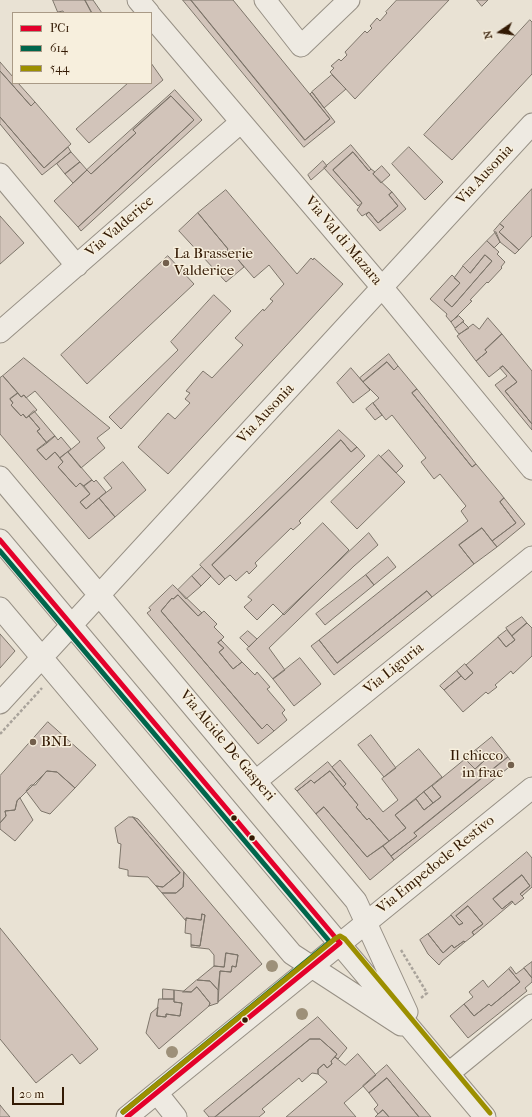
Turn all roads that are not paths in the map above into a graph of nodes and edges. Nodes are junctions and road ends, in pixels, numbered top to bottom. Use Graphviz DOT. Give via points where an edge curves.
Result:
graph roads {
  1 [pos="138,0"];
  2 [pos="265,0"];
  3 [pos="349,0"];
  4 [pos="148,12"];
  5 [pos="152,17"];
  6 [pos="241,122"];
  7 [pos="532,124"];
  8 [pos="0,174"];
  9 [pos="77,266"];
  10 [pos="382,287"];
  11 [pos="0,332"];
  12 [pos="532,469"];
  13 [pos="0,478"];
  14 [pos="0,540"];
  15 [pos="532,557"];
  16 [pos="100,595"];
  17 [pos="0,608"];
  18 [pos="72,624"];
  19 [pos="42,656"];
  20 [pos="0,703"];
  21 [pos="256,781"];
  22 [pos="532,788"];
  23 [pos="366,922"];
  24 [pos="340,943"];
  25 [pos="311,968"];
  26 [pos="532,1005"];
  27 [pos="419,1037"];
  28 [pos="449,1074"];
  29 [pos="157,1093"];
  30 [pos="127,1117"];
  31 [pos="176,1117"];
  32 [pos="485,1117"];
  1 -- 4 [label="street"];
  2 -- 3 [label="street" via="301,46"];
  5 -- 6 [label="street, Via Val di Mazara"];
  6 -- 9 [label="street, Via Valderice"];
  6 -- 10 [label="street, Via Val di Mazara"];
  7 -- 10 [label="street, Via Ausonia"];
  8 -- 9 [label="street"];
  9 -- 11 [label="street, Via Valderice"];
  10 -- 12 [label="street, Via Val di Mazara"];
  10 -- 16 [label="street, Via Ausonia"];
  13 -- 16 [label="street, Via Alcide De Gasperi"];
  14 -- 18 [label="street, Via Alcide De Gasperi"];
  15 -- 21 [label="street, Via Liguria"];
  16 -- 18 [label="street, Via Ausonia"];
  16 -- 21 [label="street, Via Alcide De Gasperi"];
  17 -- 19 [label="street, Via Alcide De Gasperi"];
  18 -- 19 [label="street, Via Ausonia"];
  18 -- 24 [label="street, Via Alcide De Gasperi"];
  19 -- 20 [label="street, Via Ausonia"];
  19 -- 25 [label="street, Via Alcide De Gasperi" via="292,954"];
  21 -- 23 [label="street, Via Alcide De Gasperi" via="356,901"];
  22 -- 23 [label="street, Via Empedocle Restivo"];
  23 -- 24 [label="street, Via Empedocle Restivo"];
  23 -- 27 [label="street, Via Alcide De Gasperi"];
  24 -- 25 [label="street, Via Empedocle Restivo"];
  24 -- 27 [label="street, Via Alcide De Gasperi"];
  25 -- 27 [label="street, Via Alcide De Gasperi"];
  25 -- 29 [label="street, Via Empedocle Restivo"];
  26 -- 28 [label="street"];
  27 -- 28 [label="street, Via Alcide De Gasperi"];
  28 -- 32 [label="street, Via Alcide De Gasperi"];
  29 -- 30 [label="street, Via Empedocle Restivo"];
  29 -- 31 [label="street"];
}
